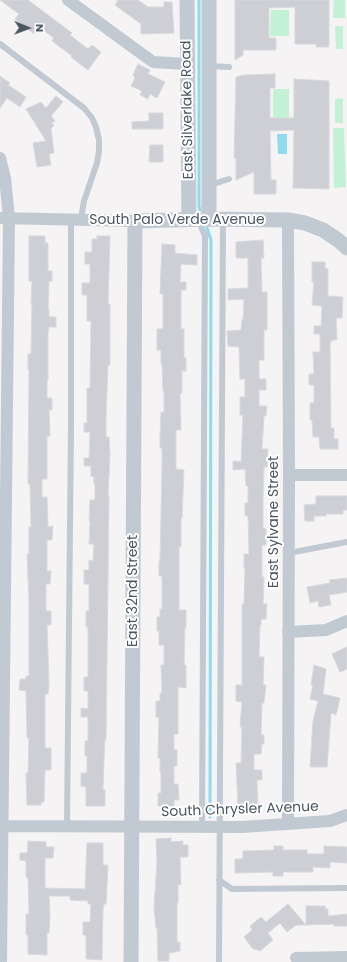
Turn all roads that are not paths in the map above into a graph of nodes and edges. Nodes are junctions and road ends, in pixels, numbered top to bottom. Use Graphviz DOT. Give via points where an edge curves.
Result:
graph roads {
  1 [pos="68,0"];
  2 [pos="187,0"];
  3 [pos="209,0"];
  4 [pos="0,44"];
  5 [pos="187,64"];
  6 [pos="209,66"];
  7 [pos="229,67"];
  8 [pos="0,158"];
  9 [pos="229,179"];
  10 [pos="209,186"];
  11 [pos="4,218"];
  12 [pos="76,219"];
  13 [pos="204,219"];
  14 [pos="135,220"];
  15 [pos="288,220"];
  16 [pos="347,248"];
  17 [pos="289,475"];
  18 [pos="347,475"];
  19 [pos="347,542"];
  20 [pos="289,553"];
  21 [pos="347,621"];
  22 [pos="288,632"];
  23 [pos="347,815"];
  24 [pos="288,824"];
  25 [pos="1,826"];
  26 [pos="67,826"];
  27 [pos="132,827"];
  28 [pos="202,827"];
  29 [pos="219,827"];
  30 [pos="219,880"];
  31 [pos="347,888"];
  32 [pos="347,957"];
  33 [pos="296,958"];
  34 [pos="1,962"];
  35 [pos="131,962"];
  36 [pos="219,962"];
  1 -- 5 [label="street" via="153,62"];
  2 -- 5 [label="street, East Silverlake Road"];
  3 -- 6 [label="street, East Silverlake Road"];
  4 -- 12 [label="lane" via="84,108 96,127 99,140 97,163"];
  5 -- 13 [label="street, East Silverlake Road"];
  6 -- 7 [label="lane"];
  6 -- 10 [label="street, East Silverlake Road"];
  8 -- 11 [label="street" via="5,178"];
  9 -- 10 [label="lane"];
  10 -- 13 [label="street, East Silverlake Road"];
  11 -- 12 [label="street, South Palo Verde Avenue"];
  11 -- 25 [label="street"];
  12 -- 14 [label="street, South Palo Verde Avenue"];
  12 -- 26 [label="lane"];
  13 -- 14 [label="street, South Palo Verde Avenue"];
  13 -- 15 [label="street, South Palo Verde Avenue"];
  13 -- 28 [label="lane"];
  13 -- 29 [label="lane"];
  14 -- 27 [label="street, East 32nd Street"];
  15 -- 16 [label="street, South Palo Verde Avenue" via="306,223 323,230"];
  15 -- 17 [label="street, East Sylvane Street"];
  17 -- 18 [label="street"];
  17 -- 20 [label="street, East Sylvane Street"];
  19 -- 20 [label="lane"];
  20 -- 22 [label="street, East Sylvane Street"];
  21 -- 22 [label="street" via="326,630"];
  22 -- 24 [label="street, East Sylvane Street"];
  23 -- 24 [label="street, South Chrysler Avenue" via="330,821"];
  24 -- 29 [label="street, South Chrysler Avenue"];
  25 -- 26 [label="street, South Chrysler Avenue"];
  25 -- 34 [label="street"];
  26 -- 27 [label="street, South Chrysler Avenue"];
  27 -- 28 [label="street, South Chrysler Avenue"];
  27 -- 35 [label="street, East 32nd Street"];
  28 -- 29 [label="street, South Chrysler Avenue"];
  29 -- 30 [label="lane"];
  30 -- 31 [label="lane" via="232,889"];
  30 -- 36 [label="lane"];
  32 -- 33 [label="street"];
}
